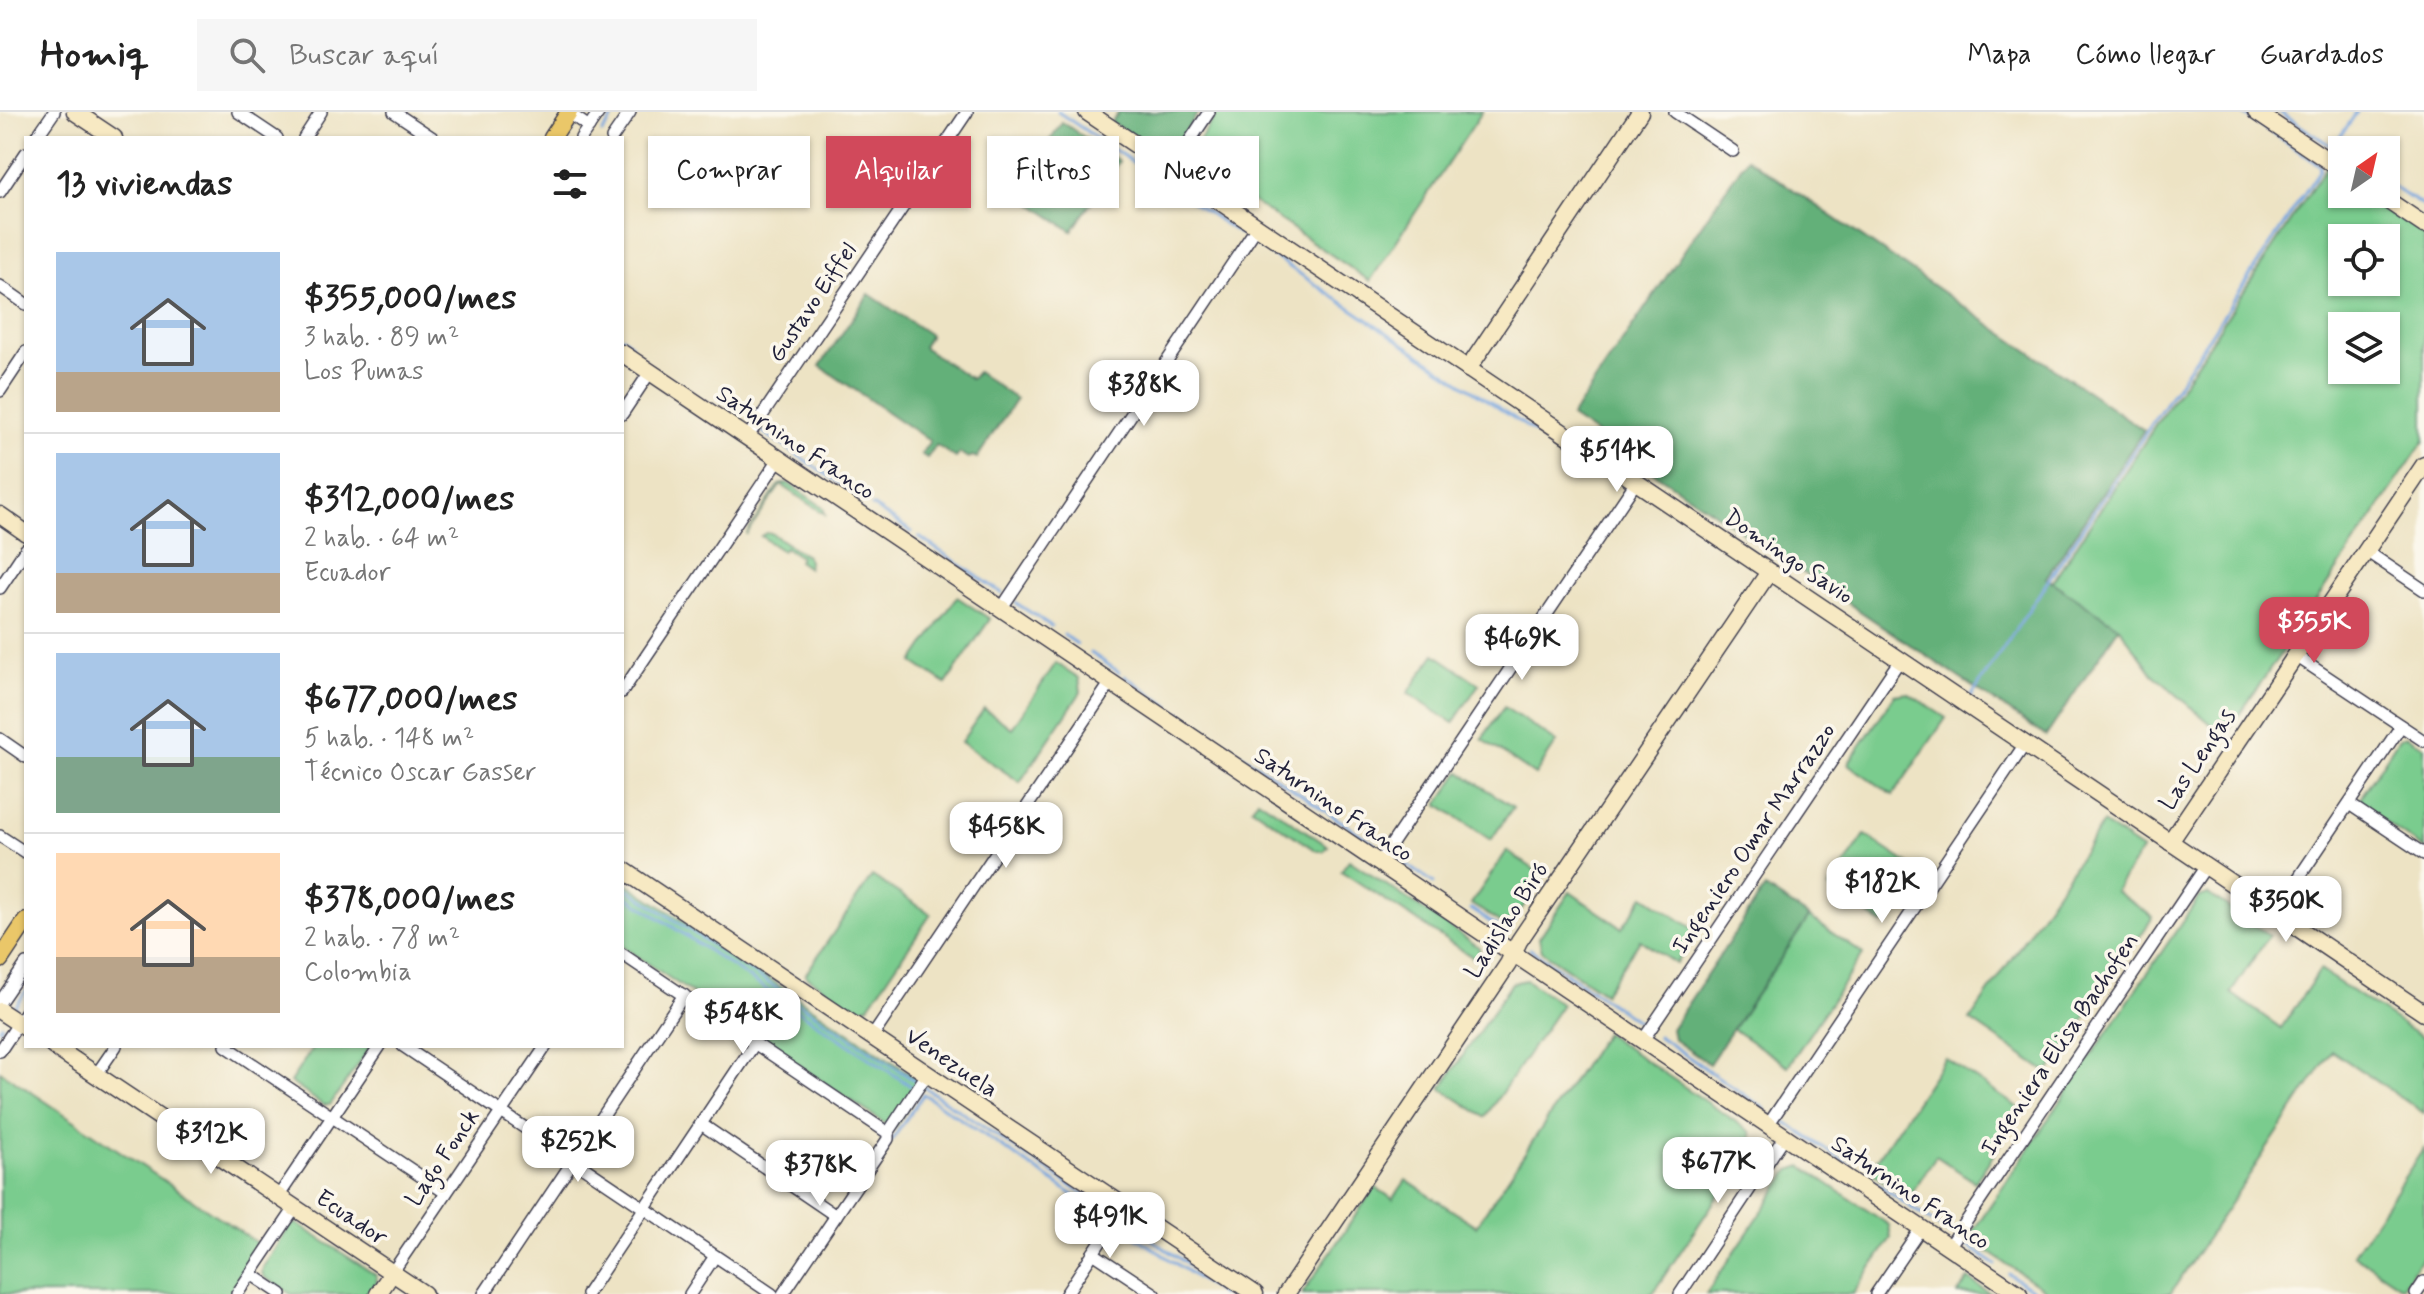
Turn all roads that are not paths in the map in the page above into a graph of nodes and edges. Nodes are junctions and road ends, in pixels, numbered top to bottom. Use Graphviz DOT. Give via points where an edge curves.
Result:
graph roads {
  1 [pos="54,112"];
  2 [pos="75,112"];
  3 [pos="238,112"];
  4 [pos="321,112"];
  5 [pos="394,112"];
  6 [pos="599,112"];
  7 [pos="630,112"];
  8 [pos="967,112"];
  9 [pos="1087,112"];
  10 [pos="1209,112"];
  11 [pos="1640,112"];
  12 [pos="1675,112"];
  13 [pos="2256,112"];
  14 [pos="563,114"];
  15 [pos="589,127"];
  16 [pos="37,136"];
  17 [pos="111,136"];
  18 [pos="274,136"];
  19 [pos="305,136"];
  20 [pos="430,136"];
  21 [pos="553,136"];
  22 [pos="582,136"];
  23 [pos="613,136"];
  24 [pos="1193,136"];
  25 [pos="1135,145"];
  26 [pos="1733,151"];
  27 [pos="24,155"];
  28 [pos="2328,161"];
  29 [pos="5,175"];
  30 [pos="0,192"];
  31 [pos="1229,208"];
  32 [pos="2399,208"];
  33 [pos="2424,225"];
  34 [pos="1257,227"];
  35 [pos="0,286"];
  36 [pos="24,303"];
  37 [pos="624,354"];
  38 [pos="24,355"];
  39 [pos="1468,369"];
  40 [pos="650,372"];
  41 [pos="0,391"];
  42 [pos="624,411"];
  43 [pos="747,438"];
  44 [pos="779,459"];
  45 [pos="2424,465"];
  46 [pos="1636,482"];
  47 [pos="0,515"];
  48 [pos="24,532"];
  49 [pos="2366,551"];
  50 [pos="24,552"];
  51 [pos="1769,572"];
  52 [pos="0,588"];
  53 [pos="2424,590"];
  54 [pos="1001,609"];
  55 [pos="2296,656"];
  56 [pos="1900,660"];
  57 [pos="1111,682"];
  58 [pos="624,689"];
  59 [pos="2401,726"];
  60 [pos="0,739"];
  61 [pos="2424,741"];
  62 [pos="2025,744"];
  63 [pos="24,750"];
  64 [pos="2349,804"];
  65 [pos="0,836"];
  66 [pos="2170,842"];
  67 [pos="24,852"];
  68 [pos="2424,854"];
  69 [pos="1379,863"];
  70 [pos="2206,866"];
  71 [pos="624,870"];
  72 [pos="2275,913"];
  73 [pos="24,924"];
  74 [pos="1513,953"];
  75 [pos="624,955"];
  76 [pos="0,960"];
  77 [pos="24,967"];
  78 [pos="684,995"];
  79 [pos="0,1002"];
  80 [pos="0,1011"];
  81 [pos="2424,1013"];
  82 [pos="24,1021"];
  83 [pos="872,1037"];
  84 [pos="1643,1040"];
  85 [pos="755,1043"];
  86 [pos="56,1048"];
  87 [pos="115,1048"];
  88 [pos="229,1048"];
  89 [pos="379,1048"];
  90 [pos="406,1048"];
  91 [pos="545,1048"];
  92 [pos="0,1051"];
  93 [pos="927,1074"];
  94 [pos="96,1075"];
  95 [pos="501,1112"];
  96 [pos="332,1117"];
  97 [pos="701,1124"];
  98 [pos="1768,1125"];
  99 [pos="888,1134"];
  100 [pos="1785,1136"];
  101 [pos="574,1161"];
  102 [pos="446,1193"];
  103 [pos="278,1197"];
  104 [pos="1124,1206"];
  105 [pos="295,1208"];
  106 [pos="644,1208"];
  107 [pos="836,1216"];
  108 [pos="1921,1228"];
  109 [pos="1949,1247"];
  110 [pos="1093,1253"];
  111 [pos="715,1256"];
  112 [pos="392,1273"];
  113 [pos="251,1274"];
  114 [pos="2424,1282"];
  115 [pos="237,1294"];
  116 [pos="281,1294"];
  117 [pos="378,1294"];
  118 [pos="424,1294"];
  119 [pos="484,1294"];
  120 [pos="587,1294"];
  121 [pos="690,1294"];
  122 [pos="772,1294"];
  123 [pos="783,1294"];
  124 [pos="1066,1294"];
  125 [pos="1155,1294"];
  126 [pos="1255,1294"];
  127 [pos="1286,1294"];
  128 [pos="1680,1294"];
  129 [pos="1876,1294"];
  130 [pos="2019,1294"];
  131 [pos="2416,1294"];
  1 -- 16 [label="street"];
  2 -- 17 [label="street"];
  3 -- 18 [label="street"];
  4 -- 19 [label="street"];
  5 -- 20 [label="street"];
  6 -- 15 [label="street"];
  7 -- 23 [label="street"];
  8 -- 43 [label="street, Gustavo Eiffel"];
  9 -- 25 [label="street, Domingo Savio"];
  10 -- 24 [label="street"];
  11 -- 39 [label="street"];
  12 -- 26 [label="street"];
  13 -- 28 [label="street"];
  14 -- 15 [label="street"];
  14 -- 21 [label="main road"];
  15 -- 22 [label="street"];
  27 -- 29 [label="street"];
  29 -- 30 [label="street"];
  31 -- 34 [label="street, Domingo Savio"];
  32 -- 33 [label="street"];
  34 -- 39 [label="street, Domingo Savio"];
  34 -- 54 [label="street"];
  35 -- 36 [label="street"];
  37 -- 40 [label="street, Saturnino Franco"];
  38 -- 41 [label="street"];
  39 -- 46 [label="street, Domingo Savio"];
  40 -- 42 [label="street"];
  40 -- 43 [label="street, Saturnino Franco"];
  43 -- 44 [label="street, Saturnino Franco"];
  44 -- 54 [label="street, Saturnino Franco"];
  44 -- 58 [label="street"];
  45 -- 49 [label="street, Las Lengas"];
  46 -- 51 [label="street, Domingo Savio"];
  46 -- 69 [label="street"];
  47 -- 48 [label="street"];
  49 -- 53 [label="street"];
  49 -- 55 [label="street, Las Lengas"];
  50 -- 52 [label="street"];
  51 -- 56 [label="street, Domingo Savio"];
  51 -- 74 [label="street, Ladislao Biró"];
  54 -- 57 [label="street, Saturnino Franco"];
  55 -- 59 [label="street"];
  55 -- 66 [label="street, Las Lengas"];
  56 -- 62 [label="street, Domingo Savio"];
  56 -- 84 [label="street, Ingeniero Omar Marrazzo"];
  57 -- 69 [label="street, Saturnino Franco"];
  57 -- 83 [label="street"];
  59 -- 61 [label="street"];
  59 -- 64 [label="street"];
  60 -- 63 [label="street"];
  62 -- 66 [label="street, Domingo Savio"];
  62 -- 98 [label="street"];
  64 -- 68 [label="street"];
  64 -- 72 [label="street"];
  65 -- 67 [label="street"];
  66 -- 70 [label="street, Domingo Savio"];
  69 -- 74 [label="street, Saturnino Franco"];
  70 -- 72 [label="street, Domingo Savio"];
  70 -- 109 [label="street, Ingeniera Elisa Bachofen"];
  71 -- 83 [label="street, Venezuela"];
  72 -- 81 [label="street, Domingo Savio"];
  73 -- 76 [label="main road"];
  74 -- 84 [label="street, Saturnino Franco"];
  74 -- 127 [label="street, Ladislao Biró"];
  75 -- 78 [label="street"];
  77 -- 79 [label="street"];
  78 -- 85 [label="street"];
  78 -- 101 [label="street"];
  80 -- 82 [label="street"];
  82 -- 92 [label="street"];
  83 -- 93 [label="street, Venezuela"];
  84 -- 98 [label="street, Saturnino Franco"];
  85 -- 97 [label="street"];
  85 -- 99 [label="street"];
  86 -- 94 [label="street, Ecuador"];
  87 -- 94 [label="street"];
  88 -- 96 [label="street"];
  89 -- 96 [label="street"];
  90 -- 95 [label="street"];
  91 -- 95 [label="street, Lago Fonck"];
  93 -- 99 [label="street"];
  93 -- 104 [label="street, Venezuela"];
  94 -- 103 [label="street, Ecuador"];
  95 -- 101 [label="street"];
  95 -- 102 [label="street, Lago Fonck"];
  96 -- 102 [label="street"];
  96 -- 103 [label="street"];
  97 -- 106 [label="street"];
  97 -- 107 [label="street"];
  98 -- 100 [label="street, Saturnino Franco"];
  99 -- 107 [label="street"];
  100 -- 108 [label="street, Saturnino Franco"];
  100 -- 128 [label="street"];
  101 -- 106 [label="street"];
  101 -- 119 [label="street"];
  102 -- 112 [label="street, Lago Fonck"];
  103 -- 105 [label="street, Ecuador"];
  104 -- 110 [label="street"];
  104 -- 126 [label="street, Venezuela"];
  105 -- 112 [label="street, Ecuador"];
  105 -- 113 [label="street"];
  106 -- 111 [label="street"];
  106 -- 120 [label="street"];
  107 -- 123 [label="street"];
  108 -- 109 [label="street, Saturnino Franco"];
  108 -- 129 [label="street"];
  109 -- 130 [label="street, Saturnino Franco"];
  110 -- 124 [label="street"];
  110 -- 125 [label="street"];
  111 -- 121 [label="street"];
  111 -- 122 [label="street"];
  112 -- 117 [label="street, Lago Fonck"];
  112 -- 118 [label="street, Ecuador"];
  113 -- 115 [label="street"];
  113 -- 116 [label="street"];
  114 -- 131 [label="street"];
}
